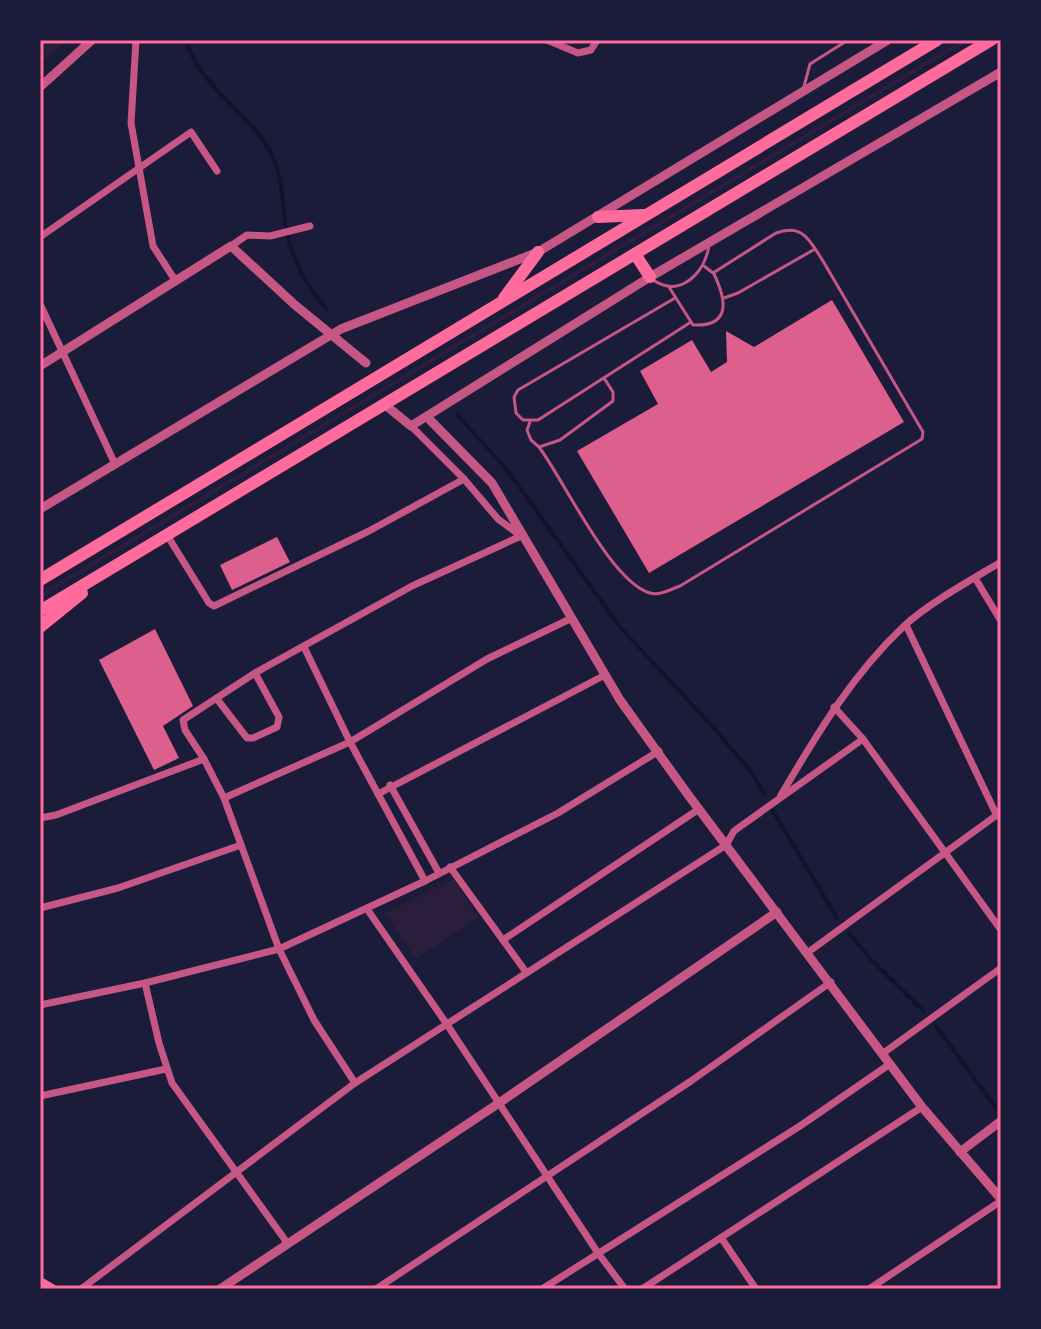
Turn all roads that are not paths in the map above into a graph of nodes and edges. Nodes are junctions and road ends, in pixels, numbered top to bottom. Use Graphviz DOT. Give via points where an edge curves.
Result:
graph roads {
  1 [pos="92,40"];
  2 [pos="136,40"];
  3 [pos="547,40"];
  4 [pos="597,40"];
  5 [pos="848,40"];
  6 [pos="888,40"];
  7 [pos="937,40"];
  8 [pos="991,40"];
  9 [pos="1001,72"];
  10 [pos="40,87"];
  11 [pos="802,93"];
  12 [pos="139,170"];
  13 [pos="217,171"];
  14 [pos="646,215"];
  15 [pos="598,217"];
  16 [pos="310,226"];
  17 [pos="40,237"];
  18 [pos="709,242"];
  19 [pos="231,246"];
  20 [pos="815,249"];
  21 [pos="538,252"];
  22 [pos="635,254"];
  23 [pos="704,266"];
  24 [pos="713,273"];
  25 [pos="650,277"];
  26 [pos="175,280"];
  27 [pos="669,287"];
  28 [pos="675,298"];
  29 [pos="724,298"];
  30 [pos="501,302"];
  31 [pos="40,304"];
  32 [pos="691,322"];
  33 [pos="61,352"];
  34 [pos="366,363"];
  35 [pos="40,366"];
  36 [pos="603,377"];
  37 [pos="384,404"];
  38 [pos="430,420"];
  39 [pos="530,422"];
  40 [pos="411,426"];
  41 [pos="539,447"];
  42 [pos="115,464"];
  43 [pos="464,479"];
  44 [pos="40,509"];
  45 [pos="167,535"];
  46 [pos="521,536"];
  47 [pos="78,557"];
  48 [pos="1001,562"];
  49 [pos="109,569"];
  50 [pos="40,570"];
  51 [pos="975,578"];
  52 [pos="40,580"];
  53 [pos="40,611"];
  54 [pos="572,618"];
  55 [pos="1001,621"];
  56 [pos="906,625"];
  57 [pos="40,627"];
  58 [pos="304,647"];
  59 [pos="255,673"];
  60 [pos="605,675"];
  61 [pos="217,699"];
  62 [pos="834,707"];
  63 [pos="863,739"];
  64 [pos="350,742"];
  65 [pos="659,751"];
  66 [pos="204,759"];
  67 [pos="390,785"];
  68 [pos="378,794"];
  69 [pos="780,796"];
  70 [pos="224,798"];
  71 [pos="699,809"];
  72 [pos="999,814"];
  73 [pos="40,818"];
  74 [pos="241,845"];
  75 [pos="726,845"];
  76 [pos="946,853"];
  77 [pos="450,867"];
  78 [pos="439,873"];
  79 [pos="425,881"];
  80 [pos="40,908"];
  81 [pos="367,909"];
  82 [pos="777,912"];
  83 [pos="1001,930"];
  84 [pos="503,940"];
  85 [pos="279,949"];
  86 [pos="807,953"];
  87 [pos="1001,968"];
  88 [pos="526,972"];
  89 [pos="831,982"];
  90 [pos="145,983"];
  91 [pos="40,1005"];
  92 [pos="446,1023"];
  93 [pos="882,1054"];
  94 [pos="890,1064"];
  95 [pos="166,1069"];
  96 [pos="355,1083"];
  97 [pos="40,1096"];
  98 [pos="499,1103"];
  99 [pos="922,1107"];
  100 [pos="1001,1121"];
  101 [pos="960,1152"];
  102 [pos="236,1172"];
  103 [pos="549,1177"];
  104 [pos="1001,1200"];
  105 [pos="722,1239"];
  106 [pos="288,1244"];
  107 [pos="598,1253"];
  108 [pos="40,1282"];
  109 [pos="52,1289"];
  110 [pos="81,1289"];
  111 [pos="220,1289"];
  112 [pos="376,1289"];
  113 [pos="542,1289"];
  114 [pos="625,1289"];
  115 [pos="642,1289"];
  116 [pos="756,1289"];
  117 [pos="869,1289"];
  1 -- 10 [label="street"];
  2 -- 12 [label="street" via="131,123"];
  3 -- 4 [label="street" via="578,53 591,50"];
  5 -- 11 [label="lane" via="810,64"];
  6 -- 11 [label="street"];
  7 -- 14 [label="highway"];
  8 -- 22 [label="highway"];
  9 -- 18 [label="street"];
  11 -- 15 [label="street"];
  12 -- 13 [label="street" via="191,132"];
  12 -- 17 [label="street"];
  12 -- 26 [label="street" via="153,246"];
  14 -- 15 [label="highway"];
  14 -- 30 [label="highway"];
  15 -- 21 [label="street"];
  16 -- 19 [label="street" via="277,235 247,235"];
  18 -- 23 [label="lane"];
  18 -- 25 [label="street"];
  19 -- 26 [label="street"];
  19 -- 34 [label="street"];
  20 -- 24 [label="lane" via="797,230 787,229"];
  20 -- 29 [label="lane"];
  20 -- 41 [label="lane" via="902,393 922,439 659,594 633,584 614,563"];
  21 -- 30 [label="highway"];
  21 -- 42 [label="street" via="341,329"];
  22 -- 25 [label="highway"];
  22 -- 37 [label="highway"];
  23 -- 24 [label="lane"];
  23 -- 27 [label="lane" via="694,277"];
  24 -- 29 [label="lane"];
  25 -- 27 [label="lane"];
  25 -- 40 [label="street"];
  26 -- 33 [label="street"];
  27 -- 28 [label="lane"];
  28 -- 32 [label="lane"];
  28 -- 39 [label="lane" via="518,390 516,413"];
  29 -- 32 [label="lane" via="718,318 703,325"];
  30 -- 47 [label="highway"];
  31 -- 33 [label="street"];
  32 -- 36 [label="lane"];
  33 -- 35 [label="street"];
  33 -- 42 [label="street"];
  36 -- 39 [label="lane"];
  36 -- 41 [label="lane" via="613,401 560,440"];
  37 -- 40 [label="street"];
  37 -- 45 [label="highway"];
  38 -- 46 [label="street" via="492,483"];
  39 -- 41 [label="lane" via="527,430"];
  40 -- 43 [label="street"];
  42 -- 44 [label="street"];
  43 -- 45 [label="street" via="214,606"];
  43 -- 46 [label="street" via="498,519"];
  45 -- 49 [label="highway"];
  46 -- 54 [label="street"];
  46 -- 58 [label="street" via="412,586"];
  47 -- 50 [label="highway"];
  47 -- 52 [label="highway"];
  48 -- 51 [label="street"];
  49 -- 53 [label="highway"];
  49 -- 57 [label="highway"];
  51 -- 55 [label="street"];
  51 -- 56 [label="street"];
  54 -- 60 [label="street"];
  54 -- 64 [label="street" via="487,659"];
  56 -- 62 [label="street"];
  56 -- 72 [label="street"];
  58 -- 59 [label="street"];
  58 -- 64 [label="street"];
  59 -- 61 [label="street"];
  59 -- 61 [label="street" via="279,717 277,727 247,738"];
  60 -- 65 [label="street"];
  60 -- 67 [label="street"];
  61 -- 66 [label="street" via="183,720"];
  62 -- 63 [label="street"];
  62 -- 69 [label="street"];
  63 -- 69 [label="street"];
  63 -- 76 [label="street"];
  64 -- 68 [label="street"];
  64 -- 70 [label="street"];
  65 -- 71 [label="street"];
  65 -- 77 [label="street" via="558,813"];
  66 -- 70 [label="street"];
  66 -- 73 [label="street"];
  67 -- 68 [label="street"];
  67 -- 78 [label="street"];
  68 -- 79 [label="street"];
  69 -- 75 [label="street" via="734,831"];
  70 -- 74 [label="street"];
  71 -- 75 [label="street"];
  71 -- 84 [label="street"];
  72 -- 76 [label="street"];
  74 -- 80 [label="street" via="118,888"];
  74 -- 85 [label="street"];
  75 -- 82 [label="street"];
  75 -- 88 [label="street"];
  76 -- 83 [label="street"];
  76 -- 86 [label="street"];
  77 -- 78 [label="street"];
  77 -- 84 [label="street"];
  78 -- 79 [label="street"];
  79 -- 81 [label="street"];
  81 -- 85 [label="street"];
  81 -- 92 [label="street"];
  82 -- 86 [label="street"];
  82 -- 98 [label="street"];
  84 -- 88 [label="street"];
  85 -- 90 [label="street"];
  85 -- 96 [label="street" via="314,1020"];
  86 -- 89 [label="street"];
  87 -- 93 [label="street"];
  88 -- 92 [label="street"];
  89 -- 93 [label="street"];
  89 -- 103 [label="street"];
  90 -- 91 [label="street"];
  90 -- 95 [label="street"];
  92 -- 96 [label="street"];
  92 -- 98 [label="street"];
  93 -- 94 [label="street"];
  94 -- 99 [label="street"];
  94 -- 107 [label="street"];
  95 -- 97 [label="street"];
  95 -- 102 [label="street"];
  96 -- 102 [label="street"];
  98 -- 103 [label="street"];
  98 -- 106 [label="street"];
  99 -- 101 [label="street"];
  99 -- 105 [label="street"];
  100 -- 101 [label="street"];
  101 -- 104 [label="street"];
  102 -- 106 [label="street"];
  102 -- 110 [label="street"];
  103 -- 107 [label="street"];
  103 -- 112 [label="street"];
  104 -- 117 [label="street"];
  105 -- 115 [label="street"];
  105 -- 116 [label="street"];
  106 -- 111 [label="street"];
  107 -- 113 [label="street"];
  107 -- 114 [label="street"];
  108 -- 109 [label="main road"];
}
